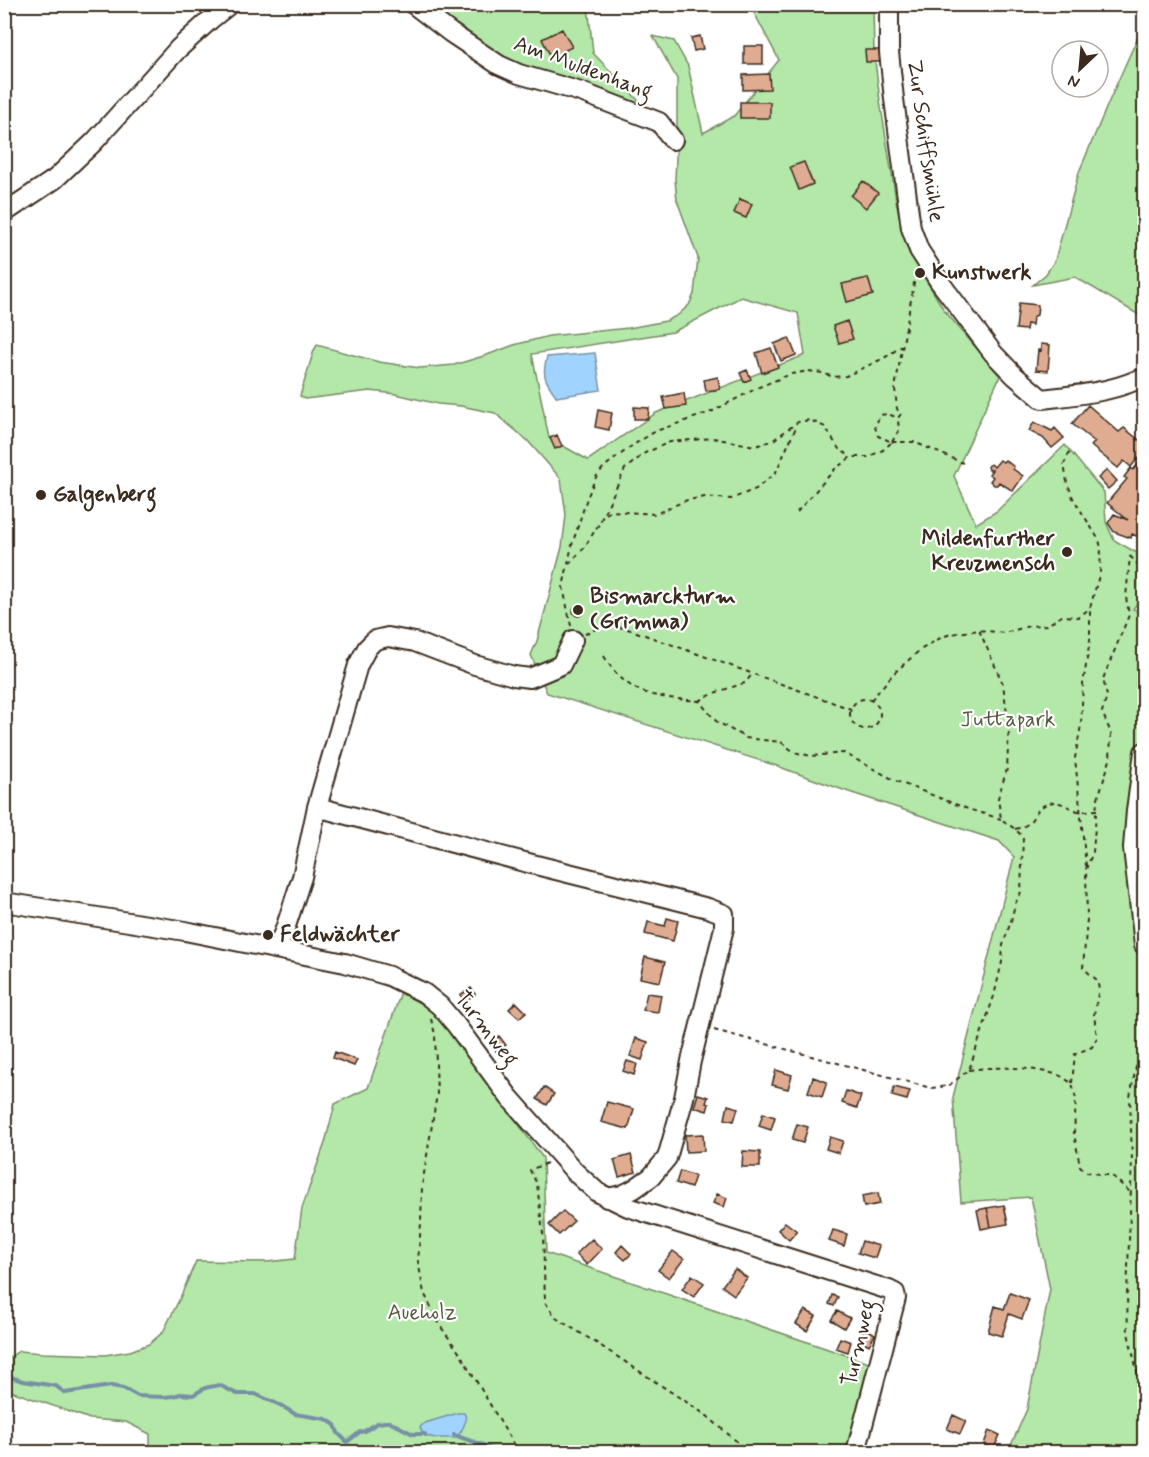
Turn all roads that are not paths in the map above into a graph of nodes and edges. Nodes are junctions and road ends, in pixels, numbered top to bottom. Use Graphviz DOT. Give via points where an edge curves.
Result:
graph roads {
  1 [pos="230,4"];
  2 [pos="413,4"];
  3 [pos="889,4"];
  4 [pos="673,140"];
  5 [pos="4,213"];
  6 [pos="1144,383"];
  7 [pos="573,640"];
  8 [pos="1144,752"];
  9 [pos="317,807"];
  10 [pos="4,902"];
  11 [pos="1144,945"];
  12 [pos="277,949"];
  13 [pos="607,1198"];
  14 [pos="856,1452"];
  1 -- 5 [label="street" via="178,49 55,178"];
  2 -- 4 [label="street, Am Muldenhang" via="499,65 659,122"];
  3 -- 6 [label="street, Zur Schiffsmühle" via="889,52 911,228 919,250 939,281 993,353 1042,399 1096,393 1137,380"];
  7 -- 9 [label="street" via="561,665 530,678 475,665 415,642 388,637 375,640 358,665"];
  8 -- 11 [label="street" via="1133,848"];
  9 -- 12 [label="street" via="302,877"];
  9 -- 13 [label="street" via="724,914 724,928 667,1158 634,1190"];
  10 -- 12 [label="street, Turmweg"];
  12 -- 13 [label="street, Turmweg" via="389,976 424,993 445,1012 509,1097 576,1173"];
  13 -- 14 [label="street, Turmweg" via="895,1293"];
}
